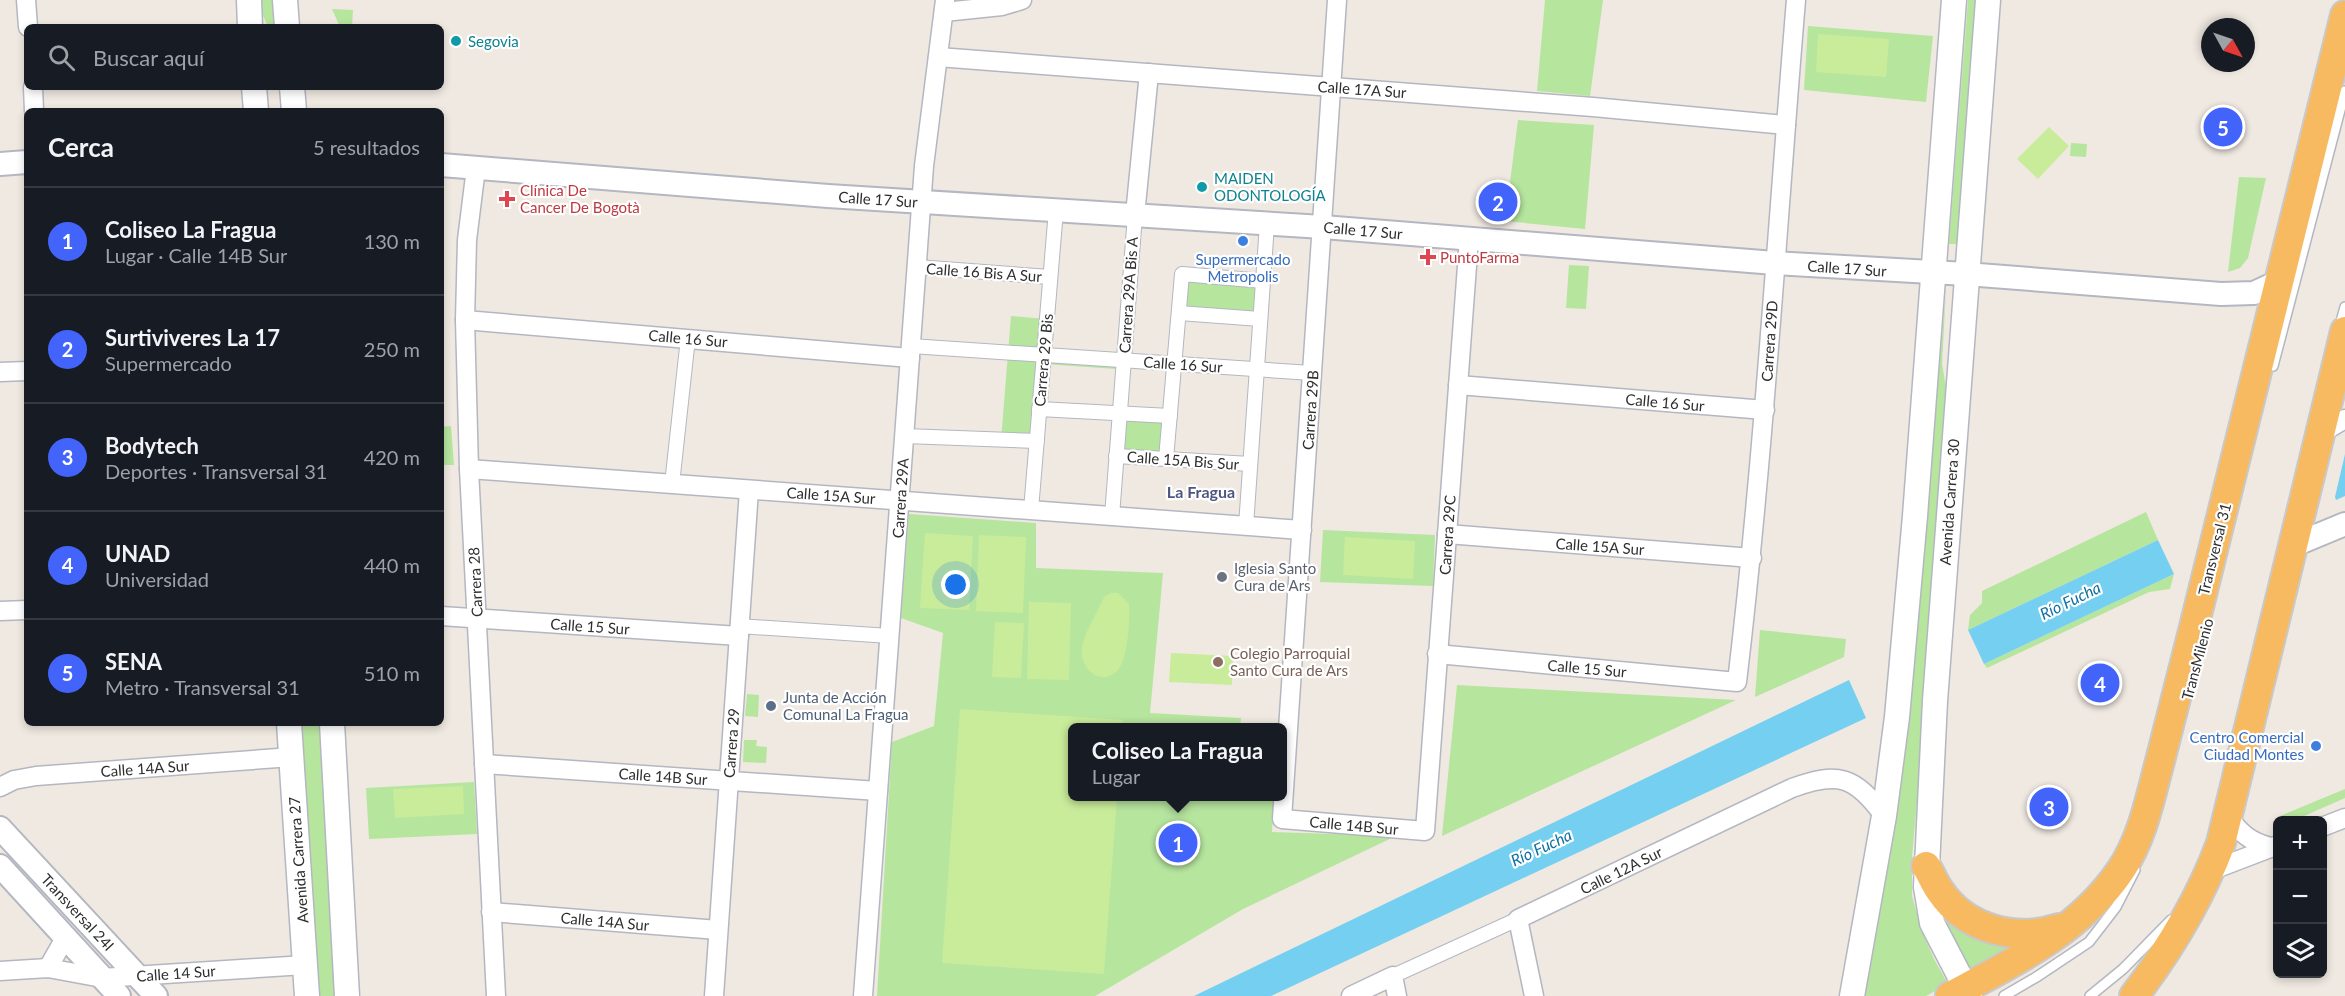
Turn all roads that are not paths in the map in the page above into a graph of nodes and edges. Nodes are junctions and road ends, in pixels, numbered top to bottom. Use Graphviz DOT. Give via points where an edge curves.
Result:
graph roads {
  1 [pos="26,0"];
  2 [pos="249,0"];
  3 [pos="285,0"];
  4 [pos="1022,0"];
  5 [pos="1337,0"];
  6 [pos="1796,0"];
  7 [pos="1954,0"];
  8 [pos="1988,0"];
  9 [pos="944,6"];
  10 [pos="2345,15"];
  11 [pos="28,24"];
  12 [pos="250,24"];
  13 [pos="287,24"];
  14 [pos="938,57"];
  15 [pos="1149,73"];
  16 [pos="1332,87"];
  17 [pos="33,90"];
  18 [pos="255,90"];
  19 [pos="292,90"];
  20 [pos="2345,91"];
  21 [pos="34,108"];
  22 [pos="256,108"];
  23 [pos="294,108"];
  24 [pos="1786,125"];
  25 [pos="24,162"];
  26 [pos="0,164"];
  27 [pos="444,165"];
  28 [pos="476,168"];
  29 [pos="922,202"];
  30 [pos="1056,210"];
  31 [pos="1135,215"];
  32 [pos="1267,224"];
  33 [pos="1323,227"];
  34 [pos="1469,239"];
  35 [pos="1775,263"];
  36 [pos="917,267"];
  37 [pos="1932,273"];
  38 [pos="1966,274"];
  39 [pos="1050,277"];
  40 [pos="2282,280"];
  41 [pos="1263,281"];
  42 [pos="2345,307"];
  43 [pos="1179,313"];
  44 [pos="1260,319"];
  45 [pos="465,320"];
  46 [pos="688,338"];
  47 [pos="2344,339"];
  48 [pos="911,352"];
  49 [pos="1044,355"];
  50 [pos="1124,360"];
  51 [pos="1174,363"];
  52 [pos="1257,369"];
  53 [pos="24,371"];
  54 [pos="0,372"];
  55 [pos="1312,373"];
  56 [pos="2270,377"];
  57 [pos="1458,385"];
  58 [pos="1039,409"];
  59 [pos="1765,410"];
  60 [pos="1120,413"];
  61 [pos="1170,416"];
  62 [pos="2345,419"];
  63 [pos="905,435"];
  64 [pos="2318,435"];
  65 [pos="1037,441"];
  66 [pos="1116,456"];
  67 [pos="1166,459"];
  68 [pos="1250,464"];
  69 [pos="469,469"];
  70 [pos="672,484"];
  71 [pos="749,489"];
  72 [pos="900,500"];
  73 [pos="1031,510"];
  74 [pos="1112,516"];
  75 [pos="2345,524"];
  76 [pos="1246,526"];
  77 [pos="1302,530"];
  78 [pos="1447,534"];
  79 [pos="2292,546"];
  80 [pos="1752,558"];
  81 [pos="24,610"];
  82 [pos="0,611"];
  83 [pos="444,616"];
  84 [pos="476,618"];
  85 [pos="739,631"];
  86 [pos="890,636"];
  87 [pos="1437,654"];
  88 [pos="1737,682"];
  89 [pos="289,726"];
  90 [pos="332,726"];
  91 [pos="2175,743"];
  92 [pos="2234,745"];
  93 [pos="1287,747"];
  94 [pos="292,757"];
  95 [pos="484,764"];
  96 [pos="729,781"];
  97 [pos="0,787"];
  98 [pos="878,791"];
  99 [pos="1283,801"];
  100 [pos="2157,812"];
  101 [pos="2227,815"];
  102 [pos="1884,816"];
  103 [pos="2345,818"];
  104 [pos="1282,819"];
  105 [pos="2327,825"];
  106 [pos="0,828"];
  107 [pos="1425,831"];
  108 [pos="2273,846"];
  109 [pos="2273,846"];
  110 [pos="2209,860"];
  111 [pos="2138,865"];
  112 [pos="0,866"];
  113 [pos="1926,866"];
  114 [pos="2189,890"];
  115 [pos="491,912"];
  116 [pos="2176,914"];
  117 [pos="1518,919"];
  118 [pos="2070,925"];
  119 [pos="718,930"];
  120 [pos="65,938"];
  121 [pos="305,965"];
  122 [pos="48,968"];
  123 [pos="0,971"];
  124 [pos="138,976"];
  125 [pos="1393,976"];
  126 [pos="102,978"];
  127 [pos="1962,993"];
  128 [pos="118,996"];
  129 [pos="156,996"];
  130 [pos="307,996"];
  131 [pos="347,996"];
  132 [pos="496,996"];
  133 [pos="714,996"];
  134 [pos="863,996"];
  135 [pos="1351,996"];
  136 [pos="1397,996"];
  137 [pos="1534,996"];
  138 [pos="1852,996"];
  139 [pos="2004,996"];
  140 [pos="2090,996"];
  141 [pos="2134,996"];
  1 -- 11 [label="street"];
  2 -- 12 [label="main road"];
  3 -- 13 [label="main road"];
  4 -- 9 [label="street" via="1002,6"];
  5 -- 16 [label="street, Carrera 29B"];
  6 -- 24 [label="street, Carrera 29D"];
  7 -- 37 [label="main road"];
  8 -- 38 [label="main road, Avenida Carrera 30"];
  9 -- 14 [label="street, Carrera 29A"];
  10 -- 40 [label="highway, Transversal 31"];
  14 -- 15 [label="street, Calle 17A Sur"];
  14 -- 29 [label="street, Carrera 29A"];
  15 -- 16 [label="street, Calle 17A Sur"];
  15 -- 31 [label="street, Carrera 29A Bis A"];
  16 -- 24 [label="street, Calle 17A Sur"];
  16 -- 33 [label="street, Carrera 29B"];
  17 -- 21 [label="street"];
  18 -- 22 [label="main road"];
  19 -- 23 [label="main road"];
  20 -- 56 [label="lane"];
  24 -- 35 [label="street, Carrera 29D"];
  25 -- 26 [label="street"];
  27 -- 28 [label="street, Calle 17 Sur"];
  28 -- 29 [label="street, Calle 17 Sur"];
  28 -- 45 [label="street, Carrera 28" via="467,240"];
  29 -- 30 [label="street, Calle 17 Sur"];
  29 -- 36 [label="street, Carrera 29A"];
  30 -- 31 [label="street, Calle 17 Sur"];
  30 -- 39 [label="street, Carrera 29 Bis"];
  31 -- 32 [label="street, Calle 17 Sur"];
  31 -- 50 [label="street, Carrera 29A Bis A"];
  32 -- 33 [label="street, Calle 17 Sur"];
  32 -- 41 [label="street"];
  33 -- 34 [label="street, Calle 17 Sur"];
  33 -- 55 [label="street, Carrera 29B"];
  34 -- 35 [label="street, Calle 17 Sur"];
  34 -- 57 [label="street, Carrera 29C"];
  35 -- 37 [label="street, Calle 17 Sur"];
  35 -- 59 [label="street, Carrera 29D"];
  36 -- 39 [label="street, Calle 16 Bis A Sur"];
  36 -- 48 [label="street, Carrera 29A"];
  37 -- 38 [label="street, Calle 17 Sur"];
  37 -- 102 [label="main road" via="1906,620"];
  38 -- 40 [label="street, Calle 17 Sur" via="2235,295 2254,293"];
  38 -- 113 [label="main road, Avenida Carrera 30"];
  39 -- 49 [label="street, Carrera 29 Bis"];
  40 -- 118 [label="highway, Transversal 31" via="2145,818 2122,869 2104,894"];
  41 -- 43 [label="street" via="1182,274"];
  41 -- 44 [label="street"];
  42 -- 92 [label="lane"];
  43 -- 44 [label="street"];
  43 -- 51 [label="street"];
  44 -- 52 [label="street"];
  45 -- 46 [label="street, Calle 16 Sur"];
  45 -- 69 [label="street, Carrera 28"];
  46 -- 48 [label="street, Calle 16 Sur"];
  46 -- 70 [label="street"];
  47 -- 64 [label="highway"];
  48 -- 49 [label="street, Calle 16 Sur"];
  48 -- 63 [label="street, Carrera 29A"];
  49 -- 50 [label="street, Calle 16 Sur"];
  49 -- 58 [label="street, Carrera 29 Bis"];
  50 -- 51 [label="street, Calle 16 Sur"];
  50 -- 60 [label="street, Carrera 29A Bis A"];
  51 -- 52 [label="street, Calle 16 Sur"];
  51 -- 61 [label="street"];
  52 -- 55 [label="street, Calle 16 Sur"];
  52 -- 68 [label="street"];
  53 -- 54 [label="street"];
  55 -- 77 [label="street, Carrera 29B"];
  57 -- 59 [label="street, Calle 16 Sur"];
  57 -- 78 [label="street, Carrera 29C"];
  58 -- 60 [label="street"];
  58 -- 65 [label="street, Carrera 29 Bis"];
  59 -- 80 [label="street, Carrera 29D"];
  60 -- 61 [label="street"];
  60 -- 66 [label="street, Carrera 29A Bis A"];
  61 -- 67 [label="street"];
  62 -- 64 [label="street"];
  63 -- 65 [label="street"];
  63 -- 72 [label="street, Carrera 29A"];
  64 -- 79 [label="highway"];
  65 -- 73 [label="street, Carrera 29 Bis"];
  66 -- 67 [label="street, Calle 15A Bis Sur"];
  66 -- 74 [label="street, Carrera 29A Bis A"];
  67 -- 68 [label="street, Calle 15A Bis Sur"];
  68 -- 76 [label="street"];
  69 -- 70 [label="street, Calle 15A Sur"];
  69 -- 84 [label="street, Carrera 28"];
  70 -- 71 [label="street, Calle 15A Sur"];
  71 -- 72 [label="street, Calle 15A Sur"];
  71 -- 85 [label="street, Carrera 29"];
  72 -- 73 [label="street, Calle 15A Sur"];
  72 -- 86 [label="street, Carrera 29A"];
  73 -- 74 [label="street, Calle 15A Sur"];
  74 -- 76 [label="street, Calle 15A Sur"];
  75 -- 79 [label="street"];
  76 -- 77 [label="street, Calle 15A Sur"];
  77 -- 93 [label="street, Carrera 29B"];
  78 -- 80 [label="street, Calle 15A Sur"];
  78 -- 87 [label="street, Carrera 29C"];
  79 -- 101 [label="highway"];
  80 -- 88 [label="street, Carrera 29D"];
  81 -- 82 [label="street"];
  83 -- 84 [label="street, Calle 15 Sur"];
  84 -- 85 [label="street, Calle 15 Sur"];
  84 -- 95 [label="street, Carrera 28"];
  85 -- 86 [label="street, Calle 15 Sur"];
  85 -- 96 [label="street, Carrera 29"];
  86 -- 98 [label="street, Carrera 29A"];
  87 -- 88 [label="street, Calle 15 Sur"];
  87 -- 107 [label="street, Carrera 29C"];
  89 -- 94 [label="main road, Avenida Carrera 27"];
  90 -- 131 [label="main road"];
  91 -- 100 [label="lane"];
  94 -- 97 [label="street, Calle 14A Sur" via="36,776"];
  94 -- 121 [label="main road, Avenida Carrera 27"];
  95 -- 96 [label="street, Calle 14B Sur"];
  95 -- 115 [label="street, Carrera 28"];
  96 -- 98 [label="street, Calle 14B Sur"];
  96 -- 119 [label="street, Carrera 29"];
  98 -- 134 [label="street, Carrera 29A"];
  99 -- 104 [label="street, Carrera 29B"];
  101 -- 108 [label="street" via="2247,838"];
  101 -- 110 [label="highway" via="2221,843"];
  102 -- 117 [label="street, Calle 12A Sur" via="1871,797 1847,781 1834,778 1808,782"];
  102 -- 138 [label="main road"];
  103 -- 105 [label="street"];
  104 -- 107 [label="street, Calle 14B Sur"];
  106 -- 124 [label="street, Transversal 24I"];
  109 -- 110 [label="street"];
  110 -- 114 [label="lane"];
  110 -- 141 [label="highway" via="2169,947"];
  111 -- 139 [label="lane" via="2116,907 2089,942"];
  112 -- 120 [label="street, Transversal 24I"];
  113 -- 118 [label="highway" via="1940,892 1960,913 1985,927 2013,934 2042,934"];
  113 -- 127 [label="main road, Avenida Carrera 30" via="1932,923"];
  115 -- 119 [label="street, Calle 14A Sur"];
  115 -- 132 [label="street, Carrera 28"];
  116 -- 140 [label="lane" via="2123,969"];
  117 -- 125 [label="street, Calle 12A Sur"];
  117 -- 137 [label="street"];
  118 -- 127 [label="highway, Transversal 31"];
  119 -- 133 [label="street, Carrera 29"];
  120 -- 122 [label="street"];
  120 -- 126 [label="street, Transversal 24I"];
  121 -- 124 [label="street, Calle 14 Sur"];
  121 -- 130 [label="main road, Avenida Carrera 27"];
  122 -- 123 [label="street, Calle 14 Sur"];
  122 -- 126 [label="street, Calle 14 Sur"];
  124 -- 126 [label="street, Calle 14 Sur"];
  124 -- 129 [label="street, Transversal 24I"];
  125 -- 135 [label="street, Calle 12A Sur"];
  125 -- 136 [label="street"];
  126 -- 128 [label="street, Transversal 24I"];
}
